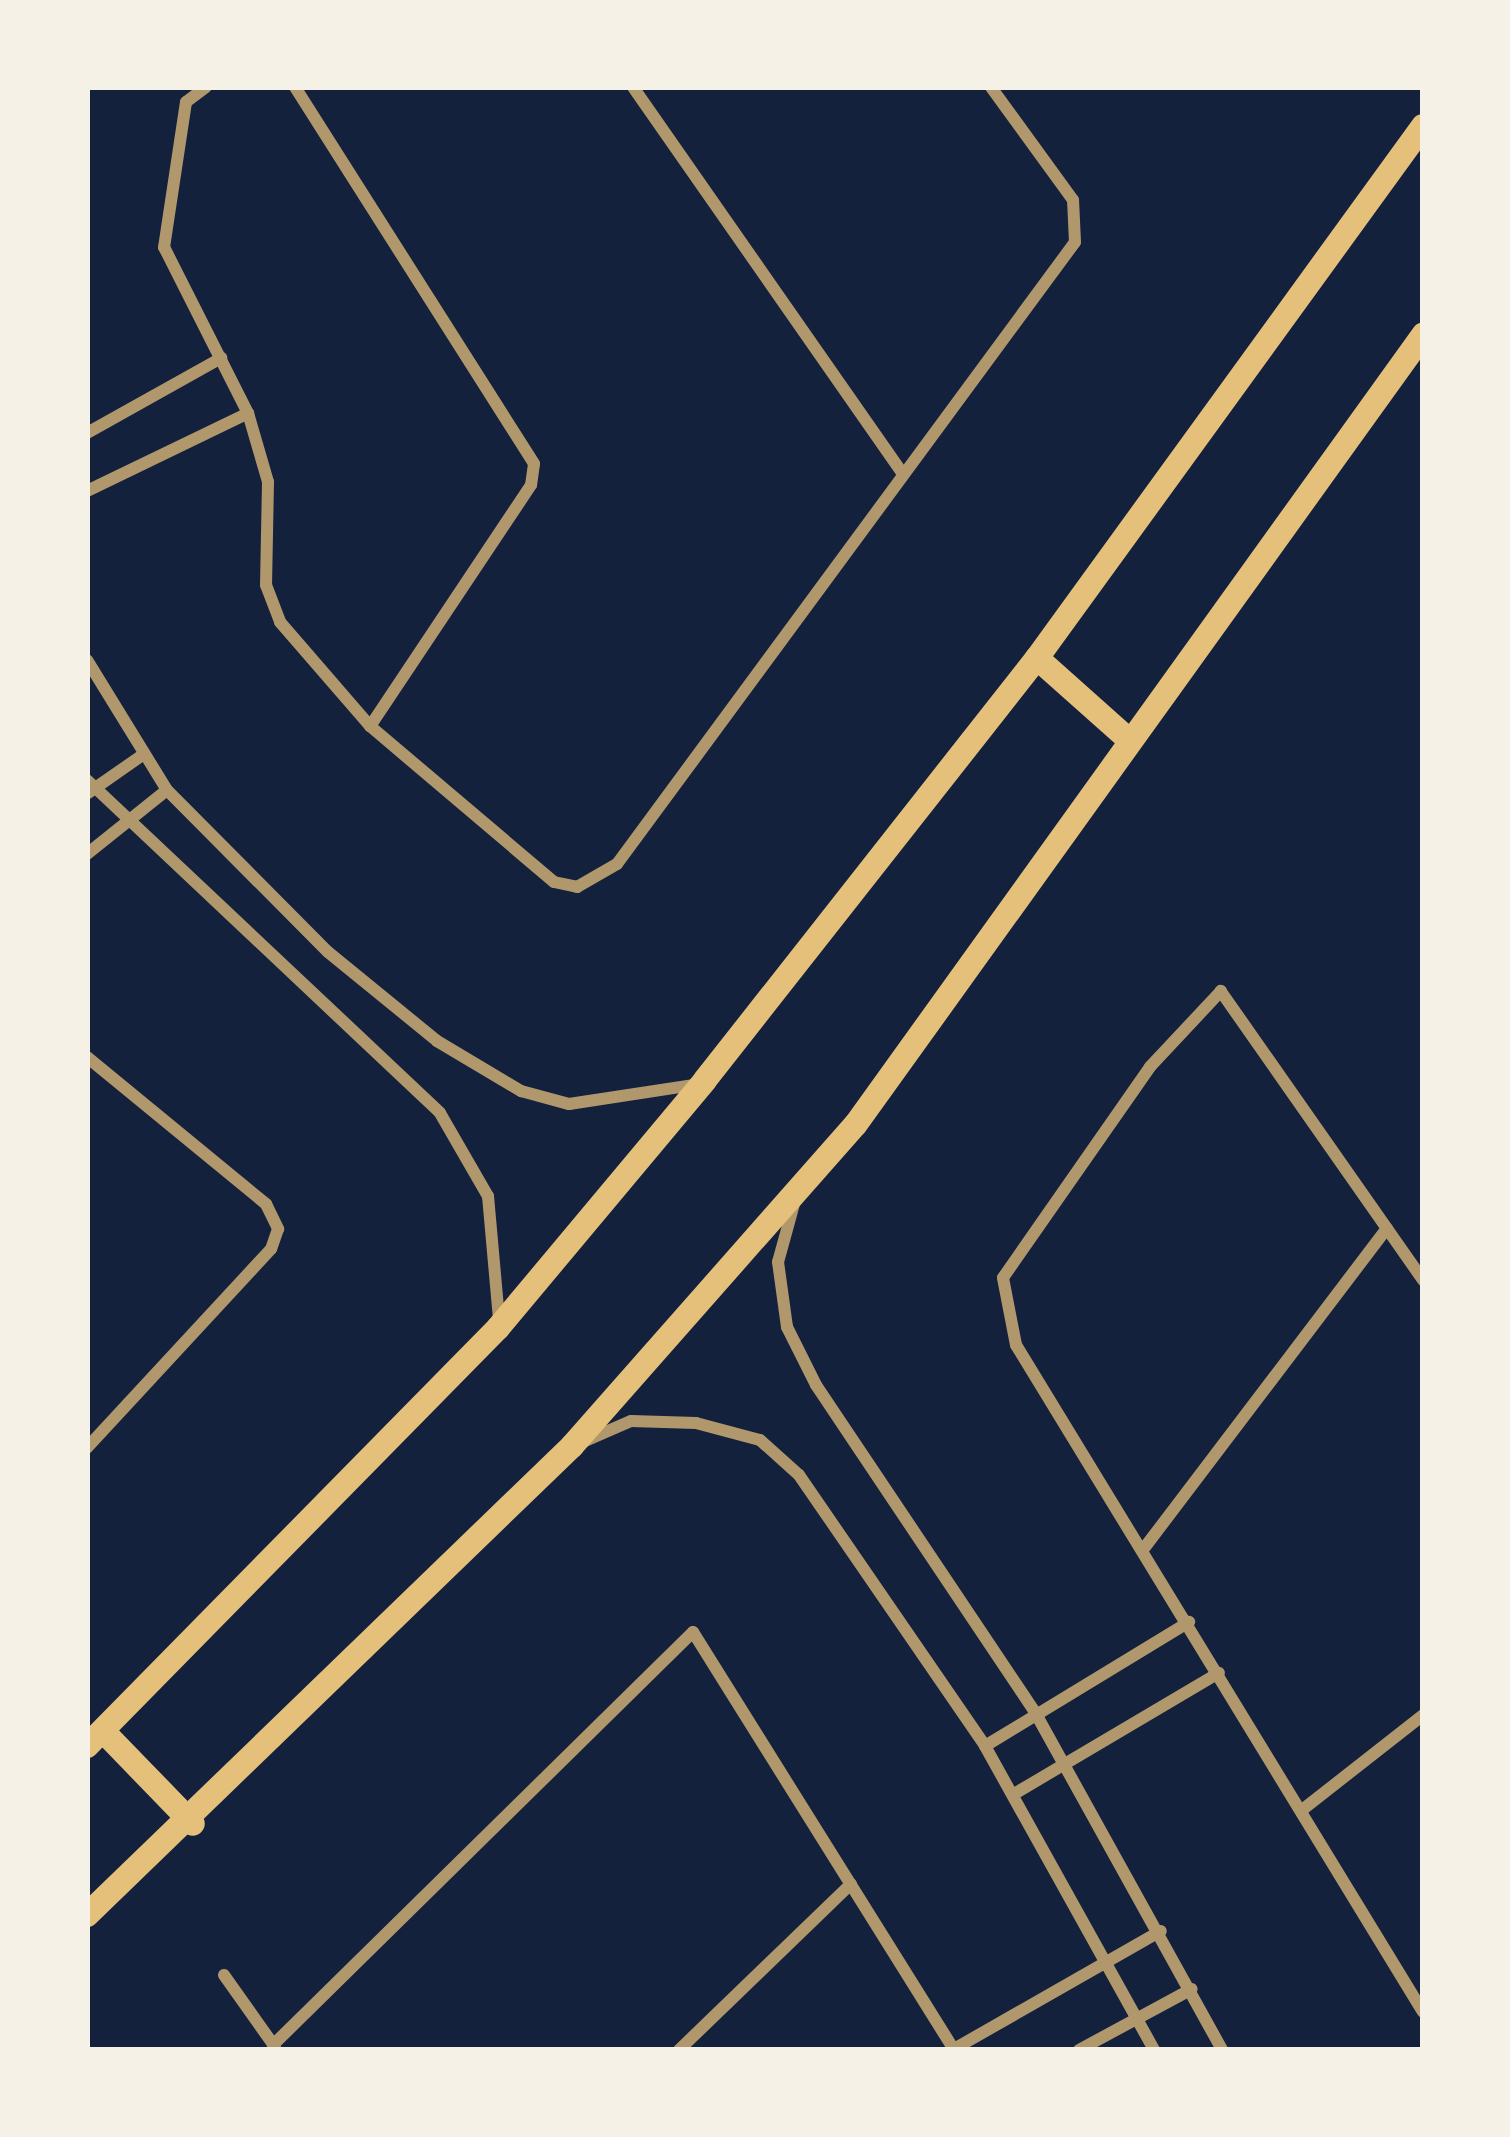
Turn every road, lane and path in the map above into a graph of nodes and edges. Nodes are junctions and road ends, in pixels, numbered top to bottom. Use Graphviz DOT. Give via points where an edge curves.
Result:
graph roads {
  1 [pos="206,87"];
  2 [pos="295,87"];
  3 [pos="633,87"];
  4 [pos="991,87"];
  5 [pos="1423,126"];
  6 [pos="1423,335"];
  7 [pos="221,358"];
  8 [pos="248,413"];
  9 [pos="87,433"];
  10 [pos="902,473"];
  11 [pos="87,490"];
  12 [pos="1036,658"];
  13 [pos="87,660"];
  14 [pos="370,726"];
  15 [pos="1128,739"];
  16 [pos="141,756"];
  17 [pos="89,788"];
  18 [pos="167,790"];
  19 [pos="125,824"];
  20 [pos="87,854"];
  21 [pos="87,1058"];
  22 [pos="705,1080"];
  23 [pos="797,1191"];
  24 [pos="1387,1228"];
  25 [pos="1423,1280"];
  26 [pos="498,1328"];
  27 [pos="572,1446"];
  28 [pos="87,1448"];
  29 [pos="1145,1547"];
  30 [pos="1189,1622"];
  31 [pos="1219,1673"];
  32 [pos="1036,1714"];
  33 [pos="1423,1715"];
  34 [pos="95,1738"];
  35 [pos="985,1746"];
  36 [pos="1064,1764"];
  37 [pos="1014,1794"];
  38 [pos="1302,1810"];
  39 [pos="193,1823"];
  40 [pos="851,1884"];
  41 [pos="87,1915"];
  42 [pos="1161,1931"];
  43 [pos="1108,1961"];
  44 [pos="224,1975"];
  45 [pos="1192,1989"];
  46 [pos="1423,2012"];
  47 [pos="1138,2018"];
  48 [pos="275,2048"];
  49 [pos="954,2049"];
  50 [pos="679,2050"];
  51 [pos="1079,2050"];
  52 [pos="1154,2050"];
  53 [pos="1222,2050"];
  1 -- 7 [label="street" via="186,102 164,247"];
  2 -- 14 [label="street" via="534,464 531,485"];
  3 -- 10 [label="street"];
  4 -- 10 [label="street" via="1080,225"];
  5 -- 12 [label="main road"];
  6 -- 15 [label="main road"];
  7 -- 8 [label="street"];
  7 -- 9 [label="street"];
  8 -- 11 [label="street"];
  8 -- 14 [label="street" via="268,482 266,585 280,622"];
  10 -- 14 [label="street" via="617,864 591,884 554,882"];
  12 -- 15 [label="main road"];
  12 -- 22 [label="main road"];
  13 -- 16 [label="street"];
  15 -- 23 [label="main road"];
  16 -- 17 [label="street"];
  16 -- 18 [label="street"];
  17 -- 19 [label="street"];
  18 -- 19 [label="street"];
  18 -- 22 [label="street" via="328,952 482,1071 569,1104 612,1106"];
  19 -- 20 [label="street"];
  19 -- 26 [label="street" via="440,1113 488,1196"];
  21 -- 28 [label="street" via="266,1204 278,1229 272,1250"];
  22 -- 26 [label="main road"];
  23 -- 27 [label="main road"];
  23 -- 32 [label="street" via="778,1262 787,1327"];
  24 -- 25 [label="street"];
  24 -- 29 [label="street"];
  24 -- 29 [label="street" via="1221,992 1150,1067 1003,1278 1016,1345"];
  26 -- 34 [label="main road"];
  27 -- 35 [label="street" via="631,1421 760,1441 799,1475"];
  27 -- 39 [label="main road"];
  29 -- 30 [label="street"];
  30 -- 31 [label="street"];
  30 -- 32 [label="street"];
  31 -- 36 [label="street"];
  31 -- 38 [label="street"];
  32 -- 35 [label="street"];
  32 -- 36 [label="street"];
  33 -- 38 [label="street"];
  34 -- 39 [label="main road"];
  35 -- 37 [label="street"];
  36 -- 37 [label="street"];
  36 -- 42 [label="street"];
  37 -- 43 [label="street"];
  38 -- 46 [label="street"];
  39 -- 41 [label="main road"];
  40 -- 48 [label="street" via="693,1632"];
  40 -- 49 [label="street"];
  40 -- 50 [label="street"];
  42 -- 43 [label="street"];
  42 -- 45 [label="street"];
  43 -- 47 [label="street"];
  43 -- 49 [label="street"];
  44 -- 48 [label="street"];
  45 -- 47 [label="street"];
  45 -- 53 [label="street"];
  47 -- 51 [label="street"];
  47 -- 52 [label="street"];
}
